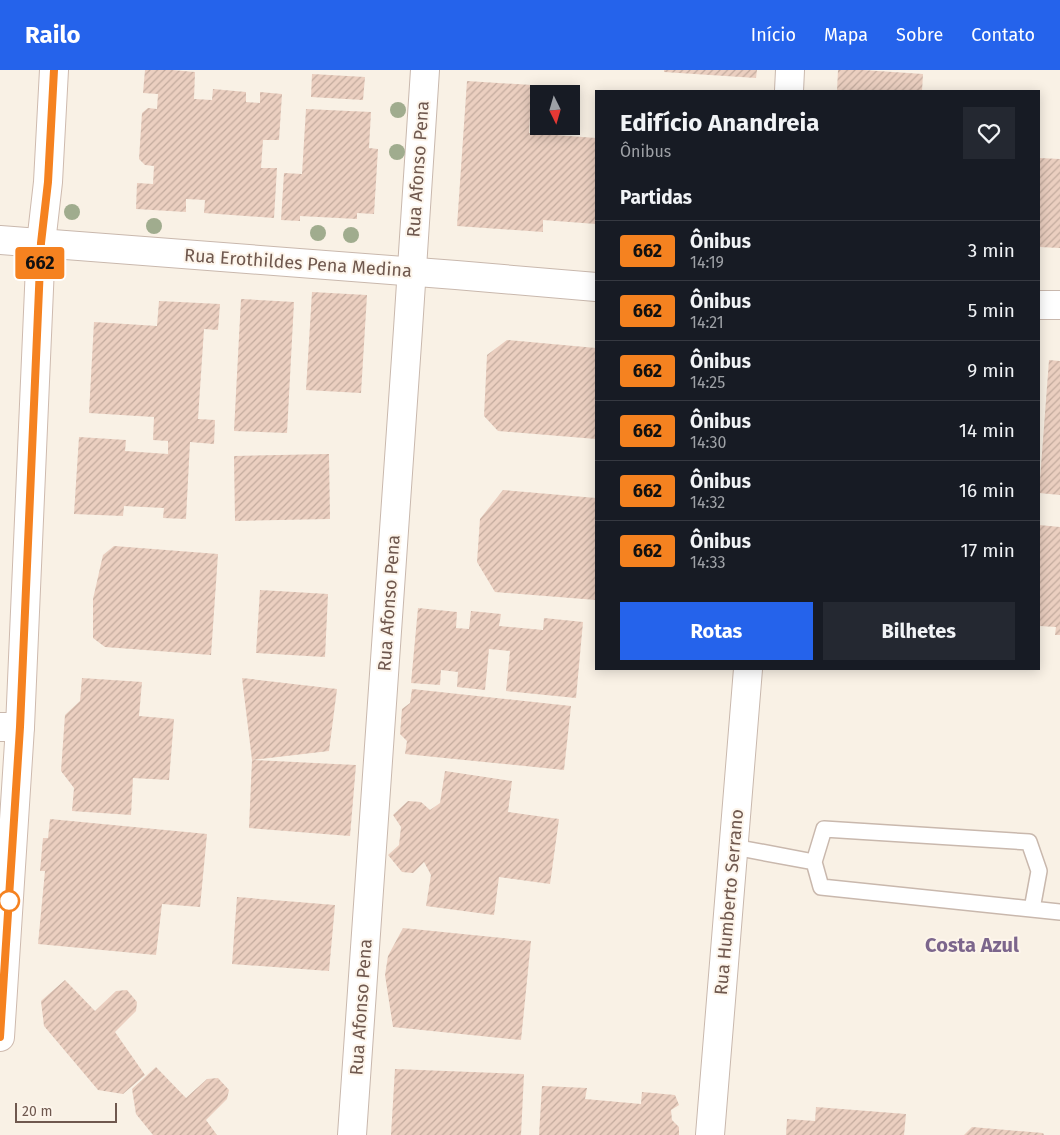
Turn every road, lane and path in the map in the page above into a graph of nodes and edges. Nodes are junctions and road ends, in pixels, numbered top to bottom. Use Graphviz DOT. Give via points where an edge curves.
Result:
graph roads {
  1 [pos="54,70"];
  2 [pos="425,70"];
  3 [pos="790,70"];
  4 [pos="789,90"];
  5 [pos="0,240"];
  6 [pos="41,243"];
  7 [pos="412,271"];
  8 [pos="595,287"];
  9 [pos="1040,305"];
  10 [pos="1060,305"];
  11 [pos="748,670"];
  12 [pos="10,727"];
  13 [pos="734,847"];
  14 [pos="814,862"];
  15 [pos="1032,910"];
  16 [pos="1060,912"];
  17 [pos="0,1037"];
  18 [pos="352,1135"];
  19 [pos="710,1135"];
  1 -- 6 [label="street"];
  2 -- 7 [label="street, Rua Afonso Pena"];
  3 -- 4 [label="street"];
  5 -- 6 [label="street, Rua Erothildes Pena Medina"];
  6 -- 7 [label="street, Rua Erothildes Pena Medina"];
  6 -- 12 [label="street"];
  7 -- 8 [label="street, Rua Erothildes Pena Medina"];
  7 -- 18 [label="street, Rua Afonso Pena"];
  9 -- 10 [label="street"];
  11 -- 13 [label="street, Rua Humberto Serrano"];
  12 -- 17 [label="street"];
  13 -- 14 [label="lane"];
  13 -- 19 [label="street, Rua Humberto Serrano"];
  14 -- 15 [label="lane" via="821,887"];
  14 -- 15 [label="lane" via="824,829 1029,842 1039,871"];
  15 -- 16 [label="lane"];
}
